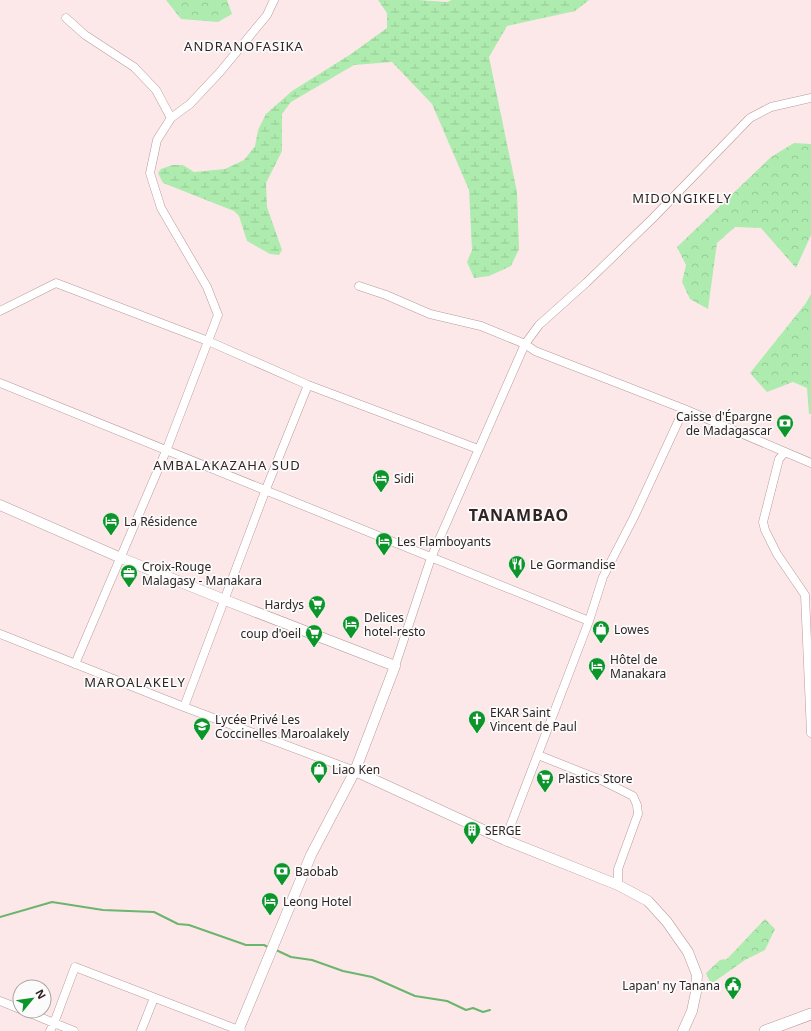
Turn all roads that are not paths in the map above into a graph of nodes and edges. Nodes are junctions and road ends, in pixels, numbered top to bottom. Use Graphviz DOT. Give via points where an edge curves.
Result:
graph roads {
  1 [pos="274,0"];
  2 [pos="66,18"];
  3 [pos="811,98"];
  4 [pos="171,118"];
  5 [pos="359,286"];
  6 [pos="0,311"];
  7 [pos="208,341"];
  8 [pos="525,344"];
  9 [pos="0,383"];
  10 [pos="308,385"];
  11 [pos="684,408"];
  12 [pos="478,449"];
  13 [pos="166,451"];
  14 [pos="785,452"];
  15 [pos="811,463"];
  16 [pos="266,489"];
  17 [pos="1,505"];
  18 [pos="121,558"];
  19 [pos="431,558"];
  20 [pos="225,600"];
  21 [pos="589,621"];
  22 [pos="0,634"];
  23 [pos="75,664"];
  24 [pos="395,666"];
  25 [pos="184,707"];
  26 [pos="811,733"];
  27 [pos="538,754"];
  28 [pos="355,771"];
  29 [pos="506,840"];
  30 [pos="618,885"];
  31 [pos="154,998"];
  32 [pos="0,1001"];
  33 [pos="12,1006"];
  34 [pos="811,1014"];
  35 [pos="44,1019"];
  36 [pos="54,1023"];
  37 [pos="50,1031"];
  38 [pos="74,1031"];
  39 [pos="141,1031"];
  40 [pos="240,1031"];
  41 [pos="682,1031"];
  42 [pos="765,1031"];
  1 -- 4 [label="street" via="267,15 220,72 190,104"];
  2 -- 4 [label="street" via="85,35 134,67 156,90"];
  3 -- 8 [label="street" via="771,107 750,118 653,218 539,324"];
  4 -- 7 [label="street" via="157,140 150,173 161,208 207,287 218,315"];
  5 -- 8 [label="street" via="430,314 481,326"];
  6 -- 7 [label="street" via="56,283"];
  7 -- 10 [label="street"];
  7 -- 13 [label="street"];
  8 -- 11 [label="street" via="536,352"];
  8 -- 12 [label="street"];
  9 -- 13 [label="street"];
  10 -- 12 [label="street"];
  10 -- 16 [label="street"];
  11 -- 14 [label="street"];
  11 -- 21 [label="street" via="634,517 603,577"];
  12 -- 19 [label="street"];
  13 -- 16 [label="street"];
  13 -- 18 [label="street"];
  14 -- 15 [label="street"];
  14 -- 26 [label="street" via="778,458 763,522 764,530 777,554 805,595"];
  16 -- 19 [label="street"];
  16 -- 20 [label="street"];
  17 -- 18 [label="street"];
  18 -- 20 [label="street"];
  18 -- 23 [label="street"];
  19 -- 21 [label="street"];
  19 -- 24 [label="street"];
  20 -- 24 [label="street"];
  20 -- 25 [label="street"];
  21 -- 27 [label="street"];
  22 -- 23 [label="street"];
  23 -- 25 [label="street"];
  24 -- 28 [label="street"];
  25 -- 28 [label="street"];
  27 -- 29 [label="street"];
  27 -- 30 [label="street" via="633,796 638,814 618,869"];
  28 -- 29 [label="street"];
  28 -- 40 [label="street" via="311,855"];
  29 -- 30 [label="street"];
  30 -- 41 [label="street" via="648,901 688,952 697,975 696,992 692,1011"];
  31 -- 36 [label="street" via="75,967"];
  31 -- 39 [label="street"];
  31 -- 40 [label="street"];
  32 -- 33 [label="street"];
  34 -- 42 [label="main road"];
  35 -- 36 [label="street"];
  36 -- 37 [label="street"];
  36 -- 38 [label="street"];
}
